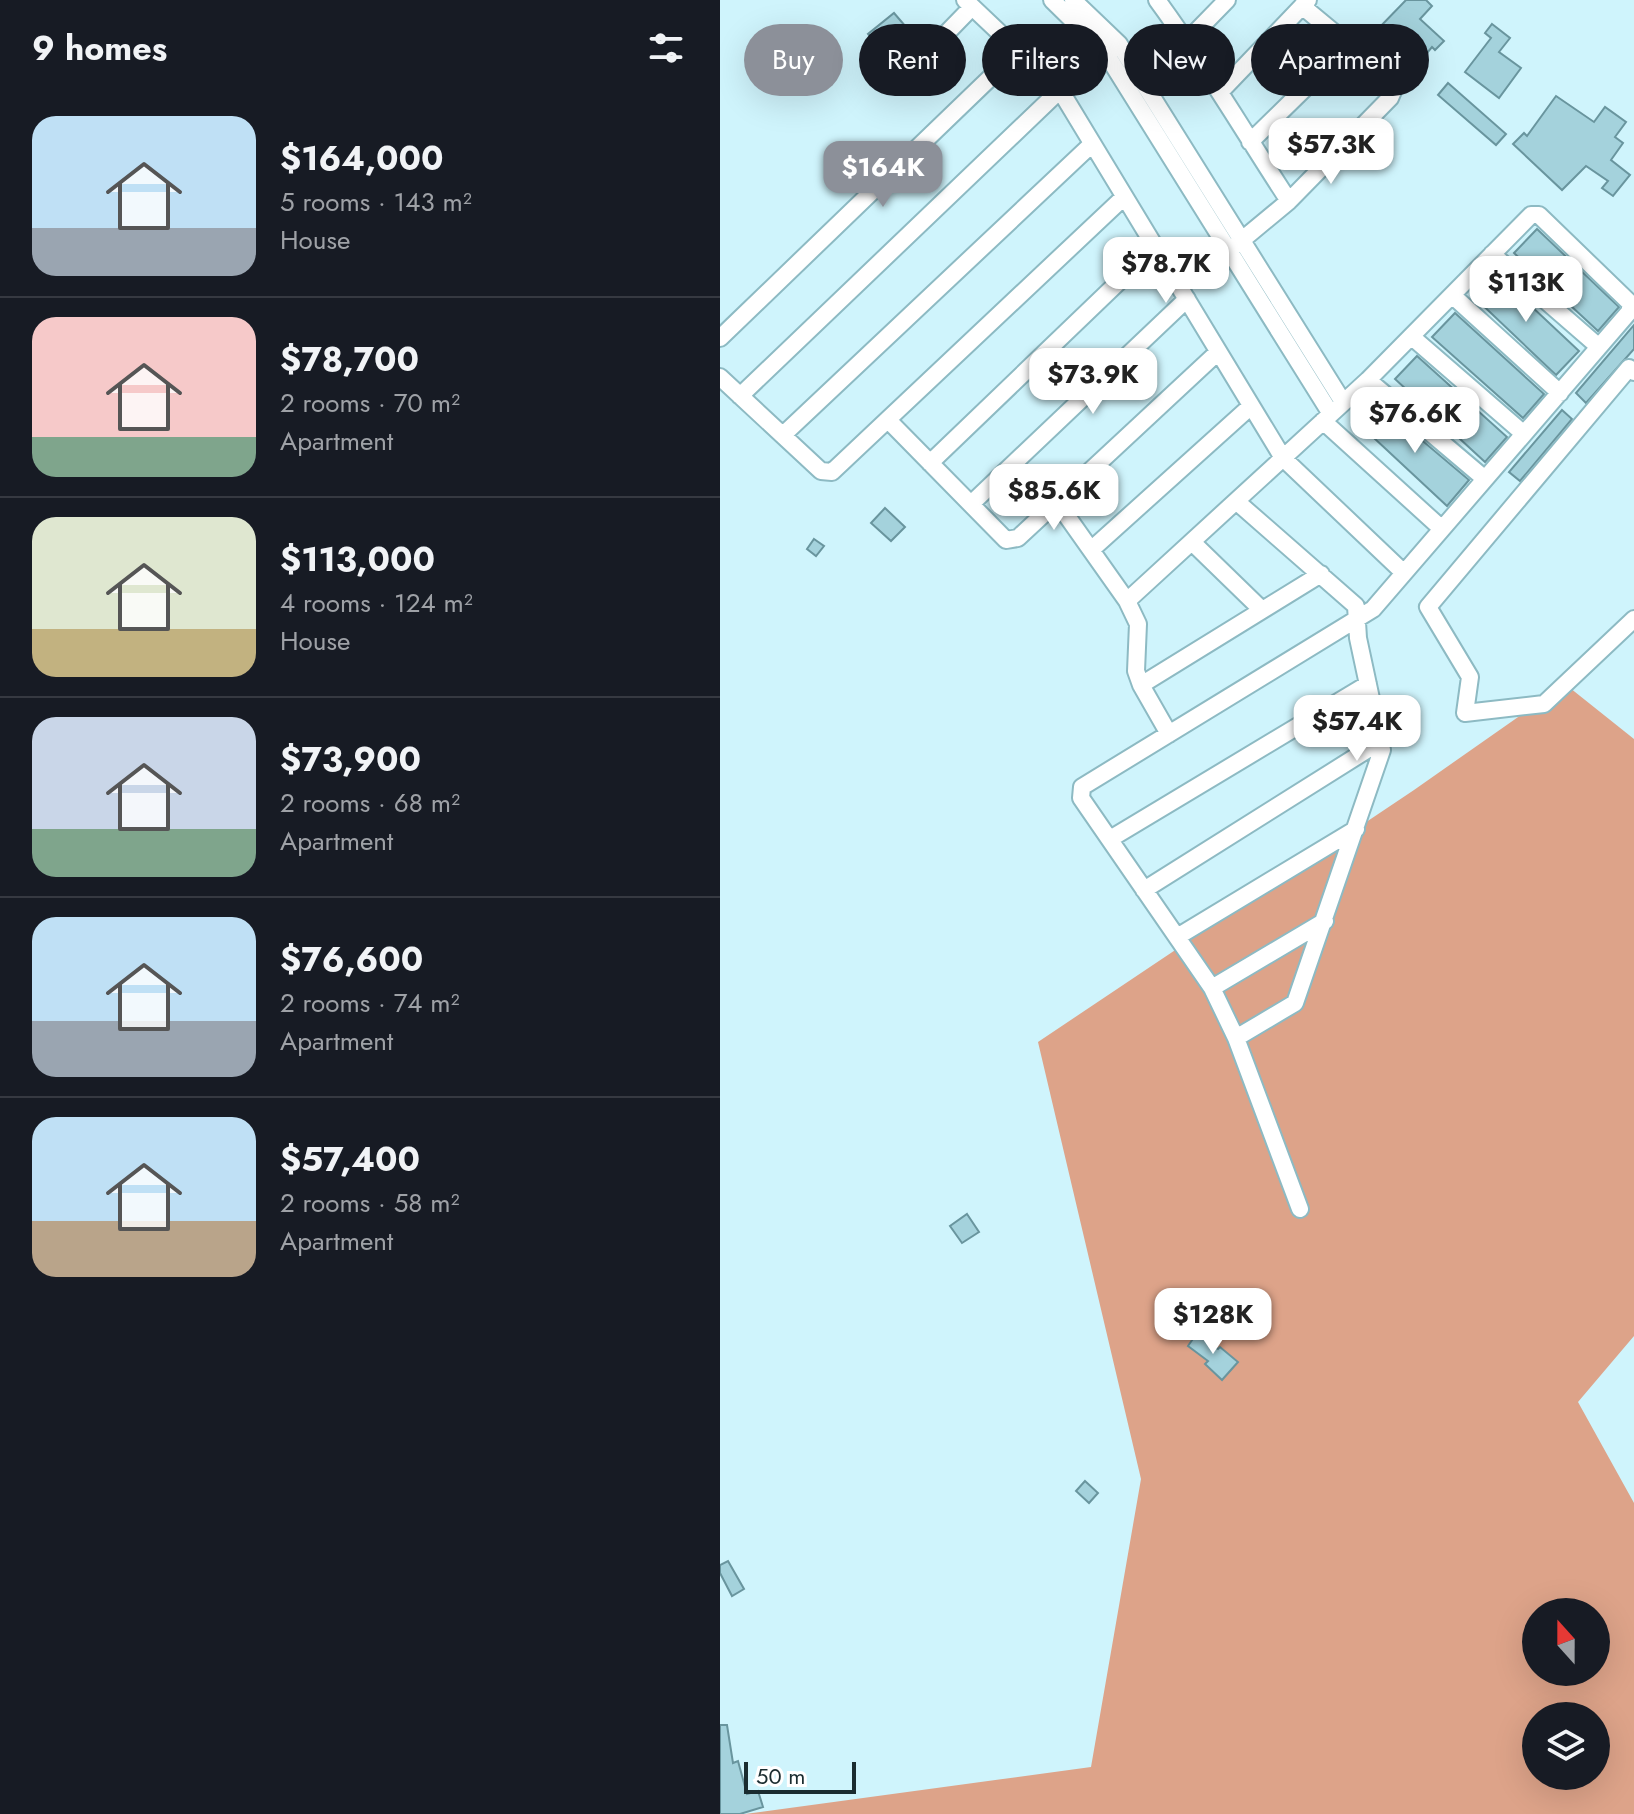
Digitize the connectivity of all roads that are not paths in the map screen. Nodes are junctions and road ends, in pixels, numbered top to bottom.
1 (1052, 0) edge
2 (1073, 0) edge
3 (1157, 0) edge
4 (1227, 0) edge
5 (969, 3) edge
6 (1305, 3) edge
7 (952, 24) edge
8 (990, 24) edge
9 (1175, 24) edge
10 (1204, 24) edge
11 (1327, 24) edge
12 (1112, 48) junction
13 (1108, 51) edge
14 (1235, 76) edge
15 (982, 86) edge
16 (1054, 96) edge
17 (1064, 96) edge
18 (1224, 96) edge
19 (1297, 96) edge
20 (1391, 96) edge
21 (1250, 142) junction
22 (1092, 144) junction
23 (1124, 197) junction
24 (1289, 201) junction
25 (1236, 246) junction
26 (1155, 247) junction
27 (1492, 254) junction
28 (1452, 295) junction
29 (1187, 299) junction
30 (1412, 337) junction
31 (720, 338) edge
32 (1599, 347) junction
33 (1218, 352) junction
34 (1634, 372) edge
35 (720, 377) edge
36 (1368, 380) junction
37 (1560, 393) junction
38 (740, 396) junction
39 (1251, 406) junction
40 (1333, 412) junction
41 (888, 420) junction
42 (1524, 434) junction
43 (783, 435) junction
44 (1283, 458) junction
45 (930, 463) junction
46 (1485, 479) junction
47 (1236, 501) junction
48 (1057, 502) junction
49 (971, 504) junction
50 (1442, 529) junction
51 (1192, 542) junction
52 (1091, 550) junction
53 (1404, 573) junction
54 (1321, 574) junction
55 (1127, 601) junction
56 (1262, 610) junction
57 (1357, 619) junction
58 (1634, 619) edge
59 (1368, 684) junction
60 (1141, 685) junction
61 (1169, 734) junction
62 (1381, 741) junction
63 (1356, 829) junction
64 (1110, 839) junction
65 (1144, 890) junction
66 (1325, 921) junction
67 (1177, 937) junction
68 (1212, 988) junction
69 (1236, 1038) junction
70 (1300, 1209) dead end

1 - 12 street
2 - 12 street
3 - 9 street
4 - 10 street
5 - 7 street
5 - 8 street
6 - 11 street
6 - 14 street
12 - 13 street
12 - 25 street
15 - 31 street
16 - 38 street
17 - 22 street
18 - 21 street
19 - 21 street
20 - 24 street
21 - 24 street
22 - 23 street
22 - 43 street
23 - 26 street
23 - 41 street
24 - 25 street
25 - 40 street
26 - 29 street
26 - 45 street
27 - 28 street
27 - 32 street
27 - 32 street
28 - 30 street
28 - 37 street
29 - 33 street
29 - 49 street
30 - 36 street
30 - 42 street
32 - 37 street
33 - 39 street
33 - 48 street
34 - 58 street
35 - 38 street
36 - 40 street
36 - 46 street
37 - 42 street
38 - 43 street
39 - 44 street
39 - 52 street
40 - 44 street
40 - 50 street
41 - 43 street
41 - 45 street
42 - 46 street
44 - 47 street
44 - 53 street
45 - 49 street
46 - 50 street
47 - 51 street
47 - 54 street
48 - 49 street
48 - 52 street
50 - 53 street
51 - 55 street
51 - 56 street
52 - 55 street
53 - 57 street
54 - 56 street
54 - 57 street
55 - 60 street
56 - 60 street
57 - 59 street
57 - 61 street
59 - 62 street
59 - 64 street
60 - 61 street
61 - 64 street
62 - 63 street
62 - 65 street
63 - 66 street
63 - 67 street
64 - 65 street
65 - 67 street
66 - 68 street
66 - 69 street
67 - 68 street
68 - 69 street
69 - 70 street

